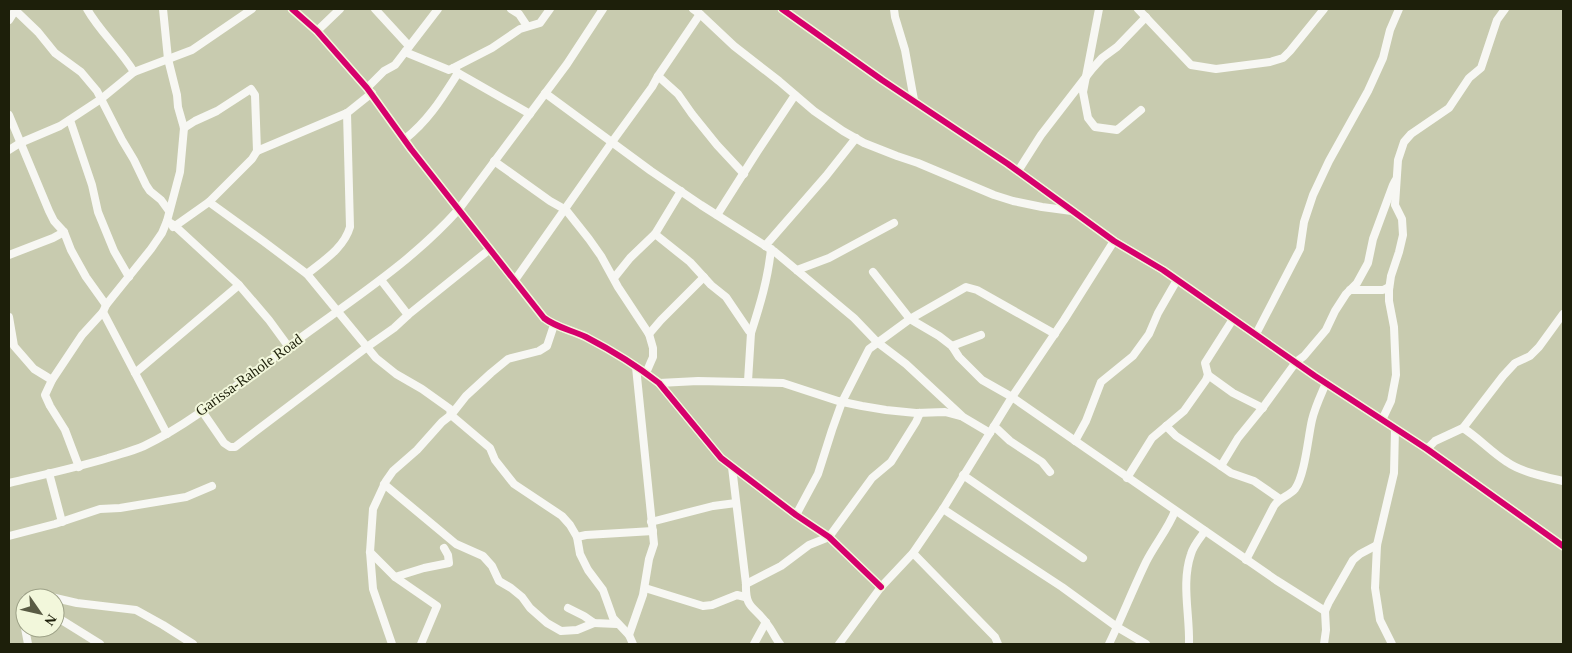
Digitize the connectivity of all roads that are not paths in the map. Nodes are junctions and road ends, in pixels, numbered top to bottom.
1 (15, 9) edge
2 (87, 9) edge
3 (164, 9) edge
4 (252, 9) edge
5 (292, 9) edge
6 (340, 9) edge
7 (375, 9) edge
8 (438, 9) edge
9 (512, 9) edge
10 (550, 9) edge
11 (603, 9) edge
12 (693, 9) edge
13 (782, 9) edge
14 (894, 9) edge
15 (1099, 9) edge
16 (1138, 9) edge
17 (1324, 9) edge
18 (1399, 9) edge
19 (1505, 9) edge
20 (700, 14) junction
21 (1146, 17) junction
22 (9, 20) edge
23 (527, 26) junction
24 (317, 32) junction
25 (407, 49) junction
26 (168, 59) junction
27 (456, 71) junction
28 (134, 72) junction
29 (658, 76) junction
30 (1087, 76) junction
31 (369, 90) junction
32 (545, 93) junction
33 (795, 95) junction
34 (101, 99) junction
35 (914, 100) junction
36 (1142, 110) dead end
37 (347, 113) junction
38 (530, 114) junction
39 (9, 115) edge
40 (70, 120) junction
41 (184, 128) junction
42 (856, 138) junction
43 (405, 139) junction
44 (612, 142) junction
45 (20, 143) junction
46 (9, 150) edge
47 (257, 151) junction
48 (494, 161) junction
49 (1018, 171) junction
50 (744, 174) junction
51 (1397, 180) junction
52 (681, 192) junction
53 (209, 202) junction
54 (459, 209) junction
55 (566, 210) junction
56 (169, 211) junction
57 (1074, 211) junction
58 (718, 216) junction
59 (167, 221) junction
60 (894, 223) dead end
61 (176, 226) junction
62 (64, 232) junction
63 (162, 233) junction
64 (655, 234) junction
65 (1114, 241) junction
66 (768, 248) junction
67 (490, 249) junction
68 (9, 255) edge
69 (797, 270) junction
70 (873, 272) dead end
71 (307, 274) junction
72 (129, 277) junction
73 (704, 277) junction
74 (614, 278) junction
75 (381, 280) junction
76 (515, 280) junction
77 (1177, 280) junction
78 (239, 286) junction
79 (1389, 287) junction
80 (1350, 290) junction
81 (104, 308) junction
82 (338, 311) junction
83 (408, 314) junction
84 (1563, 314) edge
85 (9, 317) edge
86 (910, 319) junction
87 (1233, 319) junction
88 (554, 325) junction
89 (649, 334) junction
90 (751, 334) junction
91 (1055, 334) junction
92 (1256, 334) junction
93 (982, 335) dead end
94 (877, 342) junction
95 (288, 346) junction
96 (952, 346) junction
97 (367, 347) junction
98 (1296, 362) junction
99 (636, 367) junction
100 (136, 373) junction
101 (646, 373) junction
102 (1208, 376) junction
103 (52, 380) junction
104 (748, 381) junction
105 (659, 383) junction
106 (1326, 383) junction
107 (1012, 397) junction
108 (842, 402) junction
109 (1263, 408) junction
110 (202, 411) junction
111 (920, 413) junction
112 (451, 415) junction
113 (963, 417) junction
114 (1382, 420) junction
115 (1166, 426) junction
116 (1463, 428) junction
117 (1395, 429) junction
118 (992, 430) junction
119 (167, 434) junction
120 (1075, 441) junction
121 (1427, 449) junction
122 (79, 466) junction
123 (1221, 466) junction
124 (732, 467) junction
125 (1050, 472) dead end
126 (49, 473) junction
127 (963, 475) junction
128 (1127, 478) junction
129 (1563, 481) edge
130 (9, 483) edge
131 (384, 484) junction
132 (212, 486) dead end
133 (1280, 499) junction
134 (736, 503) junction
135 (943, 509) junction
136 (1175, 511) junction
137 (796, 515) junction
138 (62, 522) junction
139 (651, 522) junction
140 (653, 531) junction
141 (1205, 531) junction
142 (9, 536) edge
143 (577, 537) junction
144 (828, 538) junction
145 (1378, 545) junction
146 (1563, 546) edge
147 (444, 548) dead end
148 (370, 552) junction
149 (913, 553) junction
150 (1083, 558) dead end
151 (1246, 560) junction
152 (395, 577) junction
153 (746, 584) junction
154 (881, 587) junction
155 (644, 588) junction
156 (745, 597) junction
157 (65, 600) edge
158 (568, 608) dead end
159 (1325, 611) junction
160 (65, 622) edge
161 (766, 622) junction
162 (594, 623) junction
163 (617, 624) junction
164 (1117, 628) junction
165 (629, 635) junction
166 (424, 642) edge
167 (100, 644) edge
168 (193, 644) edge
169 (392, 644) edge
170 (633, 644) edge
171 (754, 644) edge
172 (780, 644) edge
173 (839, 644) edge
174 (998, 644) edge
175 (1109, 644) edge
176 (1146, 644) edge
177 (1189, 644) edge
178 (1324, 644) edge
179 (1392, 644) edge

1 - 22 street
1 - 34 street
2 - 28 street
3 - 26 street
4 - 26 street
5 - 24 street
6 - 24 street
7 - 25 street
8 - 25 street
9 - 23 street
10 - 23 street
11 - 32 street, Garissa-Rahole Road
12 - 20 street
13 - 35 street
14 - 35 street
15 - 30 street
16 - 21 street
17 - 21 street
18 - 92 street
19 - 51 street
20 - 29 street
20 - 33 street
21 - 30 street
23 - 27 street
24 - 31 street
25 - 27 street
25 - 31 street
26 - 28 street
26 - 41 street
27 - 38 street
27 - 43 street
28 - 34 street
29 - 44 street
29 - 50 street
30 - 36 street
30 - 49 street
31 - 37 street
31 - 43 street
32 - 38 street, Garissa-Rahole Road
32 - 44 street
33 - 42 street
33 - 50 street
34 - 40 street
34 - 56 street
35 - 49 street
37 - 47 street
37 - 71 street
38 - 48 street, Garissa-Rahole Road
39 - 45 street
40 - 45 street
40 - 72 street
41 - 47 street
41 - 56 street
42 - 57 street
42 - 66 street
43 - 54 street
44 - 52 street
44 - 55 street
45 - 46 street
45 - 62 street
47 - 53 street
48 - 54 street, Garissa-Rahole Road
48 - 55 street
49 - 57 street
50 - 58 street
51 - 79 street
51 - 80 street
52 - 58 street
52 - 64 street
53 - 61 street
53 - 71 street
54 - 67 street
54 - 75 street, Garissa-Rahole Road
55 - 74 street
55 - 76 street
56 - 59 street
57 - 65 street
58 - 66 street
59 - 61 street
59 - 63 street
60 - 69 street
61 - 63 street
61 - 78 street
62 - 68 street
62 - 81 street
63 - 72 street
64 - 73 street
64 - 74 street
65 - 77 street
65 - 91 street
66 - 69 street
66 - 90 street
67 - 76 street
67 - 83 street
69 - 94 street
70 - 86 street
71 - 82 street
72 - 81 street
73 - 89 street
73 - 90 street
74 - 89 street
75 - 82 street, Garissa-Rahole Road
75 - 83 street
76 - 88 street
77 - 87 street
77 - 120 street
78 - 95 street
78 - 100 street
79 - 80 street
79 - 114 street
80 - 98 street
81 - 100 street
81 - 103 street
82 - 95 street, Garissa-Rahole Road
82 - 97 street
83 - 97 street
84 - 116 street
85 - 103 street
86 - 91 street
86 - 94 street
86 - 96 street
87 - 92 street
87 - 102 street
88 - 99 street
88 - 112 street
89 - 101 street
90 - 104 street
91 - 107 street
92 - 98 street
93 - 96 street
94 - 108 street
94 - 113 street
95 - 110 street, Garissa-Rahole Road
96 - 107 street
97 - 110 street
97 - 112 street
98 - 106 street
98 - 109 street
99 - 101 street
99 - 139 street
100 - 119 street
101 - 105 street
102 - 109 street
102 - 115 street
103 - 122 street
104 - 105 street
104 - 108 street
105 - 124 street
106 - 114 street
106 - 133 street
107 - 118 street
107 - 120 street
108 - 111 street
108 - 137 street
109 - 123 street
110 - 119 street, Garissa-Rahole Road
111 - 113 street
111 - 144 street
112 - 131 street
112 - 143 street
113 - 118 street
114 - 117 street
115 - 123 street
115 - 128 street
116 - 121 street
116 - 129 street
117 - 121 street
117 - 145 street
118 - 125 street
118 - 127 street
119 - 122 street, Garissa-Rahole Road
120 - 128 street
121 - 146 street
122 - 126 street, Garissa-Rahole Road
123 - 133 street
124 - 134 street
124 - 137 street
126 - 130 street, Garissa-Rahole Road
126 - 138 street
127 - 135 street
127 - 150 street
128 - 136 street
131 - 148 street
131 - 162 street
132 - 138 street
133 - 151 street
134 - 139 street
134 - 153 street
135 - 149 street
135 - 164 street
136 - 141 street
136 - 164 street
137 - 144 street
138 - 142 street
139 - 140 street
140 - 143 street
140 - 155 street
141 - 151 street
141 - 177 street
143 - 163 street
144 - 153 street
144 - 154 street
145 - 159 street
145 - 179 street
147 - 152 street
148 - 152 street
148 - 169 street
149 - 154 street
149 - 174 street
151 - 159 street
152 - 166 street
153 - 156 street
154 - 173 street
155 - 156 street
155 - 165 street
156 - 161 street
157 - 168 street
158 - 162 street
159 - 178 street
160 - 167 street
161 - 171 street
161 - 172 street
162 - 163 street
163 - 165 street
164 - 175 street
164 - 176 street
165 - 170 street

